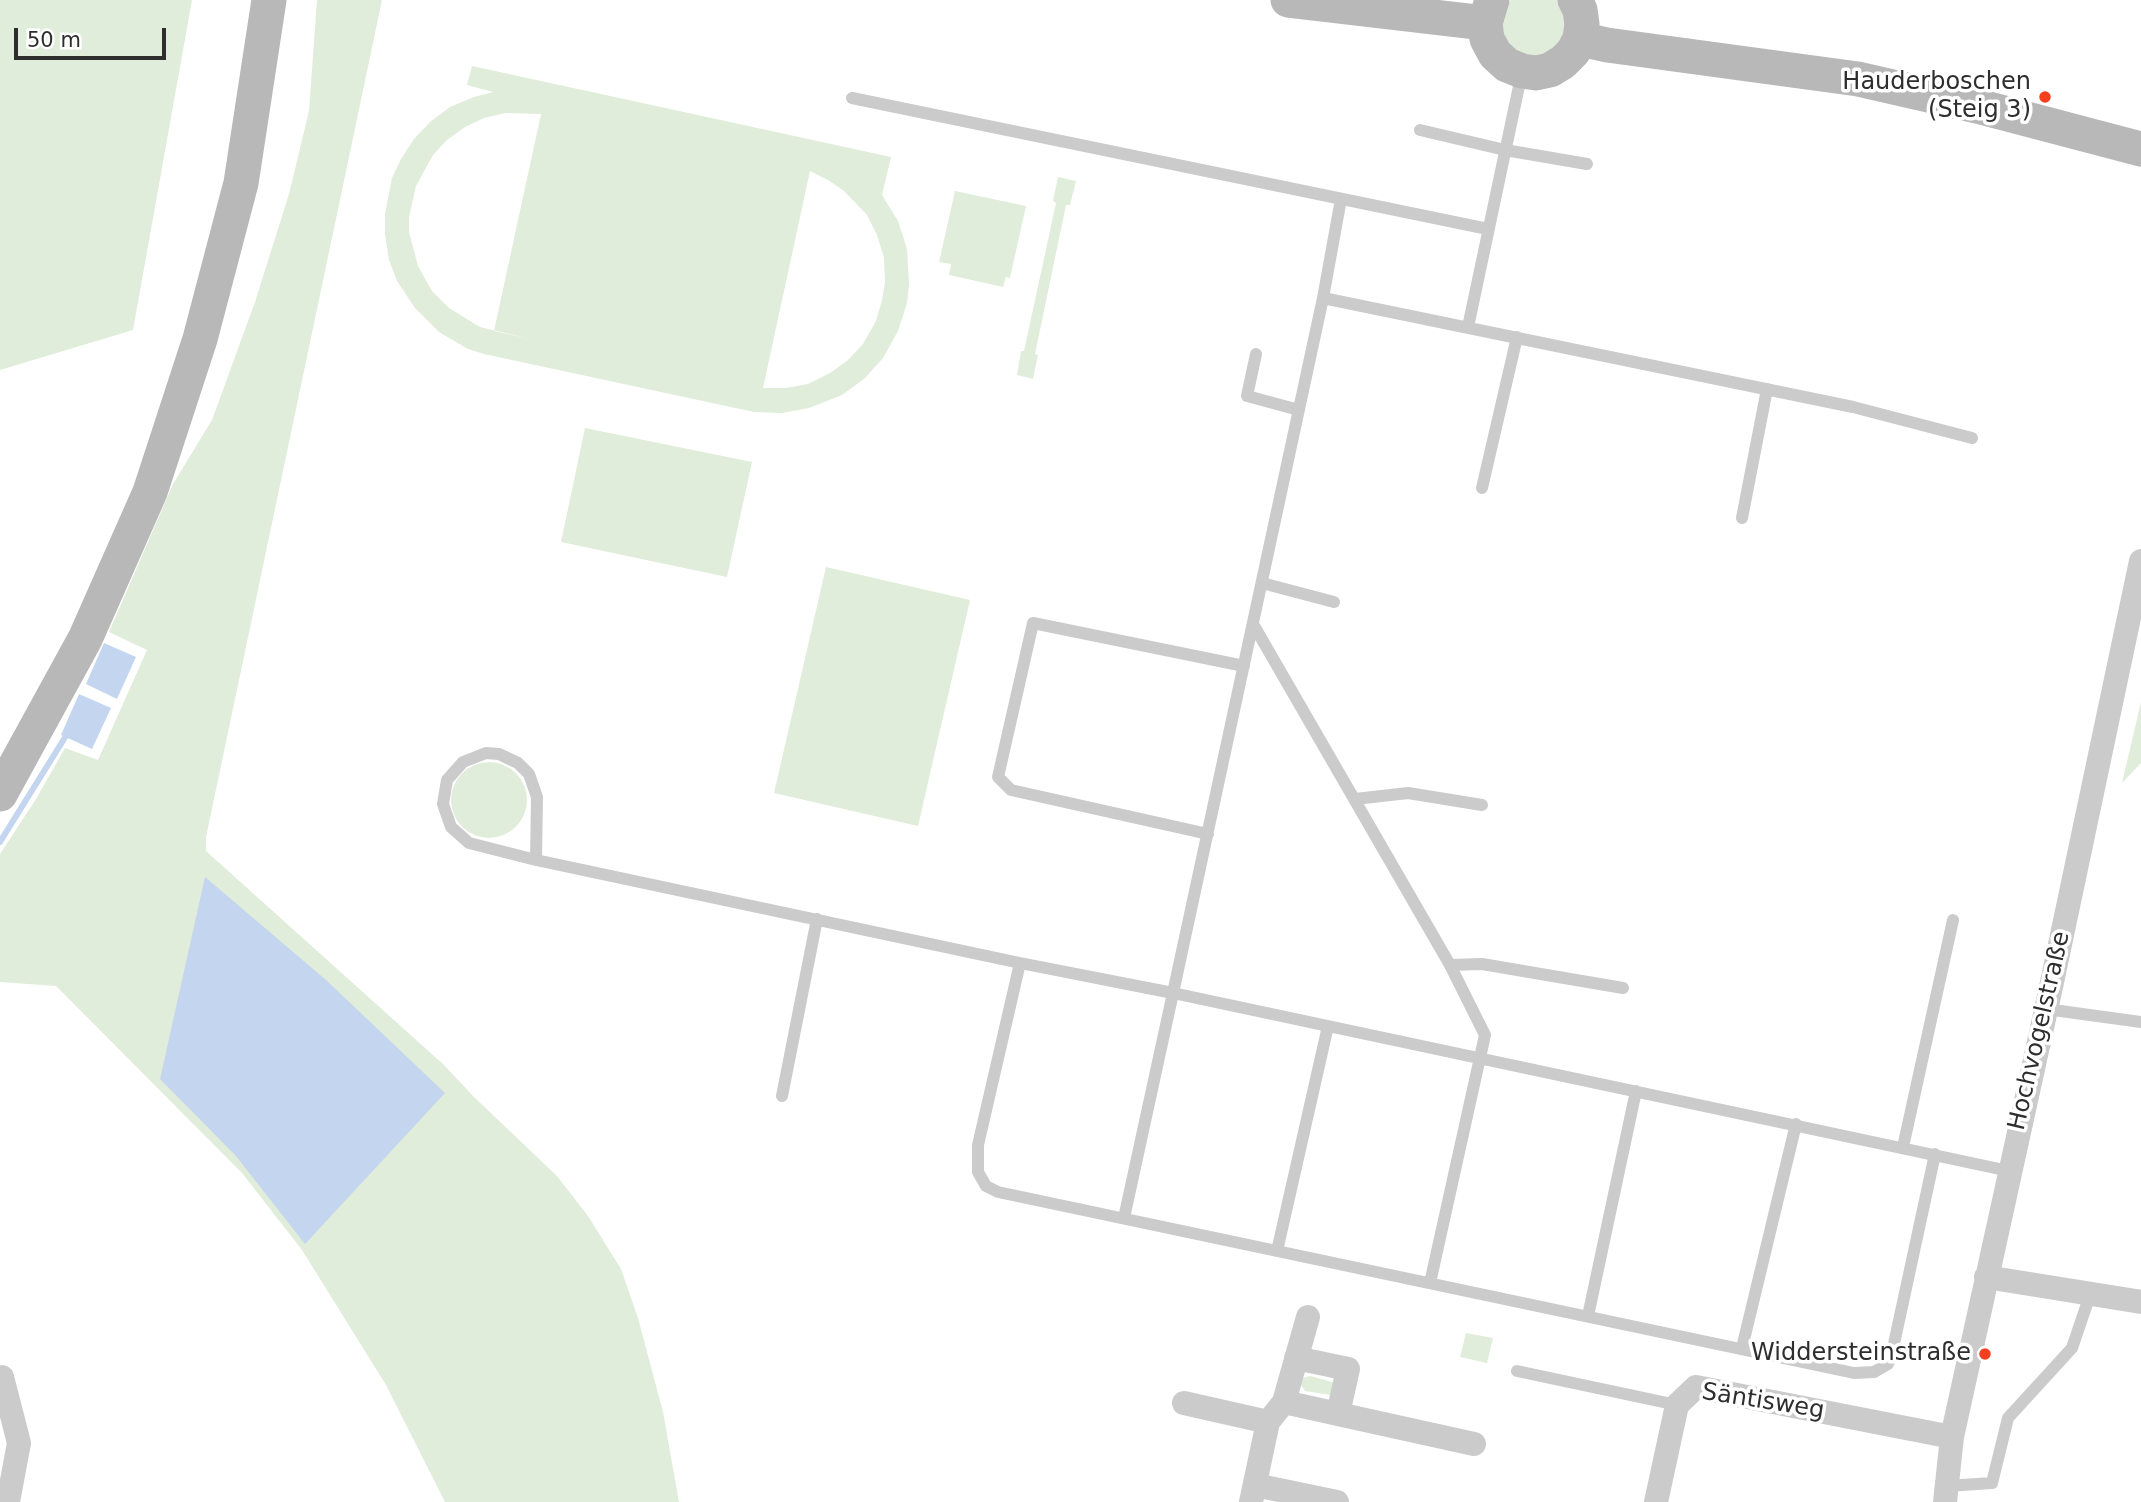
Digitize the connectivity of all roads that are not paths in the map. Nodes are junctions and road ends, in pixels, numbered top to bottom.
1 (268, 0) edge
2 (1288, 0) edge
3 (1575, 0) edge
4 (1489, 12) edge
5 (1580, 38) junction
6 (1522, 71) junction
7 (852, 98) dead end
8 (1420, 130) dead end
9 (2139, 149) edge
10 (1505, 150) junction
11 (1587, 164) dead end
12 (1341, 200) junction
13 (1488, 229) junction
14 (1323, 298) junction
15 (1468, 327) junction
16 (1517, 337) junction
17 (1255, 354) dead end
18 (1767, 389) junction
19 (1298, 410) junction
20 (1972, 438) dead end
21 (1482, 488) dead end
22 (1742, 518) dead end
23 (2141, 561) edge
24 (1262, 583) junction
25 (1334, 602) dead end
26 (2135, 616) edge
27 (1253, 624) junction
28 (1244, 666) junction
29 (0, 794) edge
30 (1355, 799) junction
31 (1482, 805) dead end
32 (1208, 834) junction
33 (536, 860) junction
34 (817, 919) junction
35 (1953, 920) dead end
36 (1020, 963) junction
37 (1450, 965) junction
38 (1623, 988) dead end
39 (1173, 993) junction
40 (2046, 1009) junction
41 (2141, 1023) edge
42 (1328, 1026) junction
43 (1481, 1059) junction
44 (1636, 1091) junction
45 (782, 1096) dead end
46 (1796, 1125) junction
47 (1903, 1147) junction
48 (1936, 1154) junction
49 (2009, 1171) junction
50 (1124, 1218) junction
51 (1277, 1251) junction
52 (1986, 1277) junction
53 (1430, 1283) junction
54 (2091, 1292) junction
55 (2141, 1302) edge
56 (1588, 1316) junction
57 (1308, 1317) dead end
58 (1742, 1348) junction
59 (1296, 1358) junction
60 (1517, 1371) dead end
61 (2, 1377) dead end
62 (1284, 1402) junction
63 (1184, 1403) dead end
64 (1677, 1405) junction
65 (1338, 1414) junction
66 (1268, 1422) junction
67 (1952, 1437) junction
68 (1474, 1444) dead end
69 (1253, 1493) edge
70 (1946, 1494) edge
71 (8, 1502) edge
72 (1337, 1502) edge
73 (1656, 1502) edge

1 - 29 main road
2 - 4 main road
3 - 5 main road
4 - 6 main road
5 - 6 main road
5 - 9 main road
6 - 10 lane
7 - 12 lane
8 - 10 lane
10 - 11 lane
10 - 13 lane
12 - 13 lane
12 - 14 lane
13 - 15 lane
14 - 15 lane
14 - 19 lane
15 - 16 lane
16 - 18 lane
16 - 21 lane
17 - 19 lane
18 - 20 lane
18 - 22 lane
19 - 24 lane
23 - 26 street, Hochvogelstraße
24 - 25 lane
24 - 27 lane
26 - 40 street, Hochvogelstraße
27 - 28 lane
27 - 30 lane
28 - 32 lane
28 - 32 lane
30 - 31 lane
30 - 37 lane
32 - 39 lane
33 - 33 lane
33 - 34 lane
34 - 36 lane
34 - 45 lane
35 - 47 lane
36 - 39 lane
36 - 50 lane
37 - 38 lane
37 - 43 lane
39 - 42 lane
39 - 50 lane
40 - 41 lane
40 - 49 street, Hochvogelstraße
42 - 43 lane
42 - 51 lane
43 - 44 lane
43 - 53 lane
44 - 46 lane
44 - 56 lane
46 - 47 lane
46 - 58 lane
47 - 48 lane
48 - 49 lane
48 - 58 lane
49 - 52 street, Hochvogelstraße
50 - 51 lane
51 - 53 lane
52 - 54 street
52 - 67 street, Hochvogelstraße
53 - 56 lane
54 - 55 street
54 - 70 lane
56 - 58 lane
57 - 59 street
59 - 62 street
59 - 65 street
60 - 64 lane
61 - 71 street
62 - 65 street
62 - 66 street
63 - 66 street
64 - 67 street, Säntisweg
64 - 73 street, Säntisweg
65 - 68 street
66 - 69 street
67 - 70 street, Hochvogelstraße
69 - 72 street

